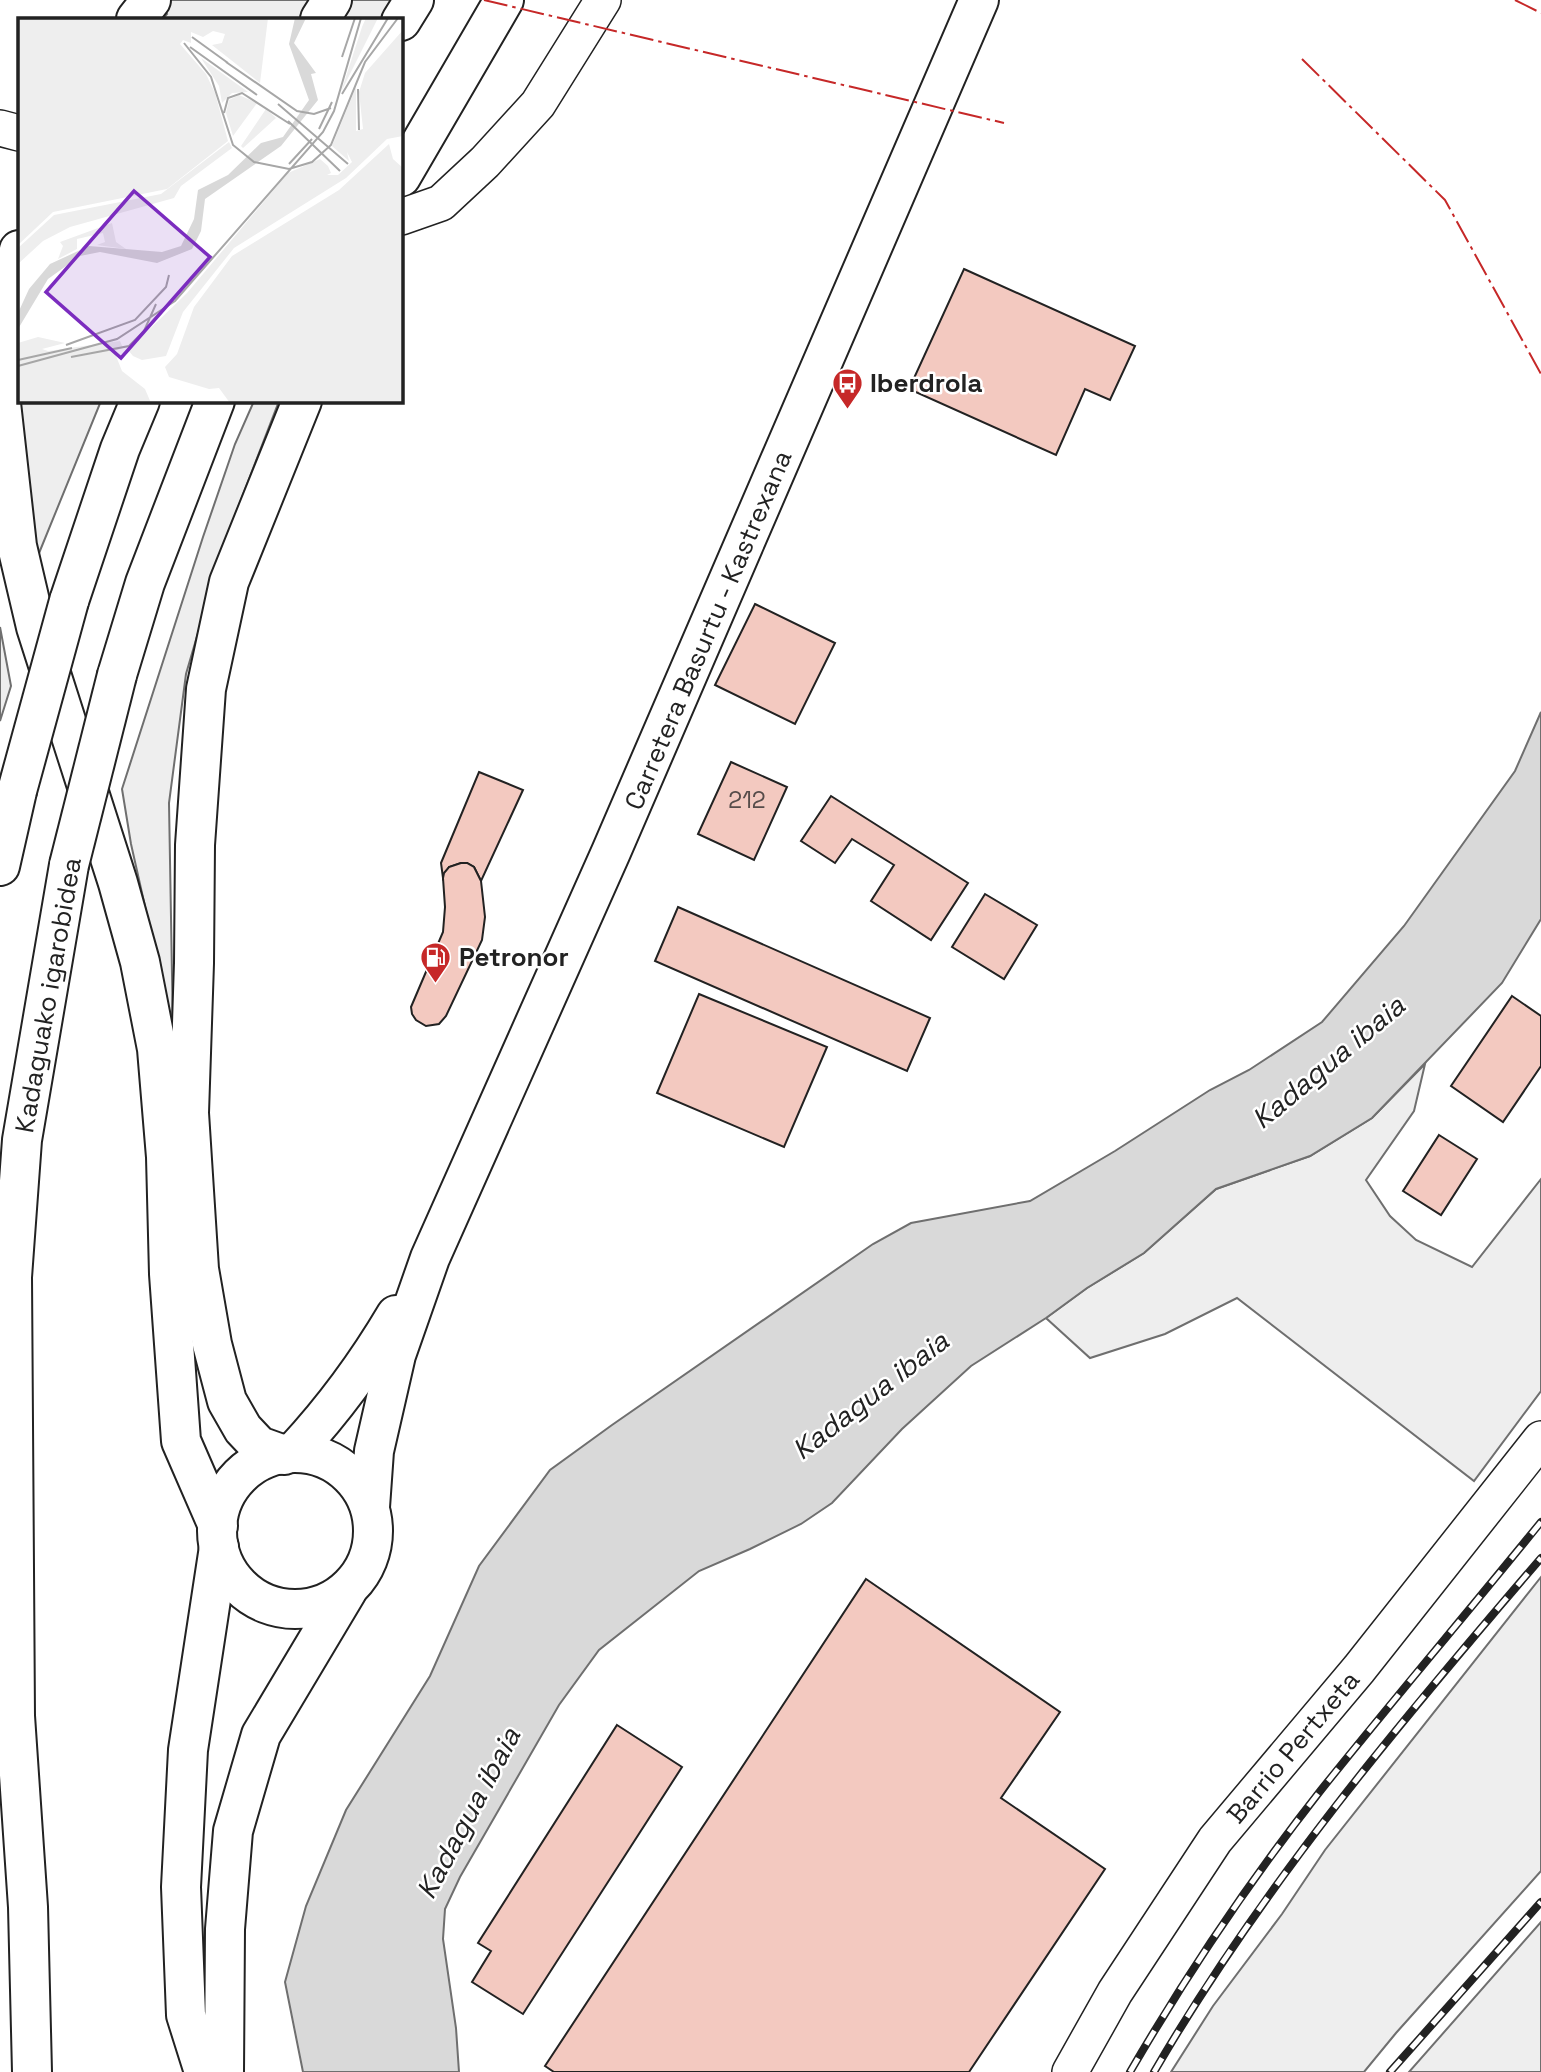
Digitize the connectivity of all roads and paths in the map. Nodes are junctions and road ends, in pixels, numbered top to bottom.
1 (150, 0) edge
2 (332, 0) edge
3 (414, 0) edge
4 (504, 0) edge
5 (603, 0) edge
6 (979, 0) edge
7 (137, 18) edge
8 (321, 18) edge
9 (402, 19) edge
10 (0, 128) edge
11 (18, 133) edge
12 (402, 175) edge
13 (402, 218) edge
14 (18, 254) edge
15 (140, 402) edge
16 (215, 402) edge
17 (302, 402) edge
18 (0, 866) edge
19 (430, 1258) junction
20 (1541, 1439) edge
21 (290, 1453) junction
22 (370, 1507) junction
23 (218, 1536) junction
24 (346, 1591) junction
25 (32, 2072) edge
26 (204, 2072) edge
27 (225, 2072) edge
28 (1070, 2072) edge

1 - 7 main road
2 - 8 main road
3 - 9 main road
4 - 12 main road
5 - 13 street
6 - 19 main road, Carretera Basurtu - Kastrexana
10 - 11 street
14 - 23 main road
15 - 18 main road, bridge
16 - 25 main road, Kadaguako igarobidea, bridge
17 - 21 main road
19 - 21 main road
19 - 22 main road
20 - 28 street, Barrio Pertxeta
21 - 22 main road
21 - 23 main road
22 - 24 main road
23 - 24 main road
23 - 26 main road
24 - 27 main road

